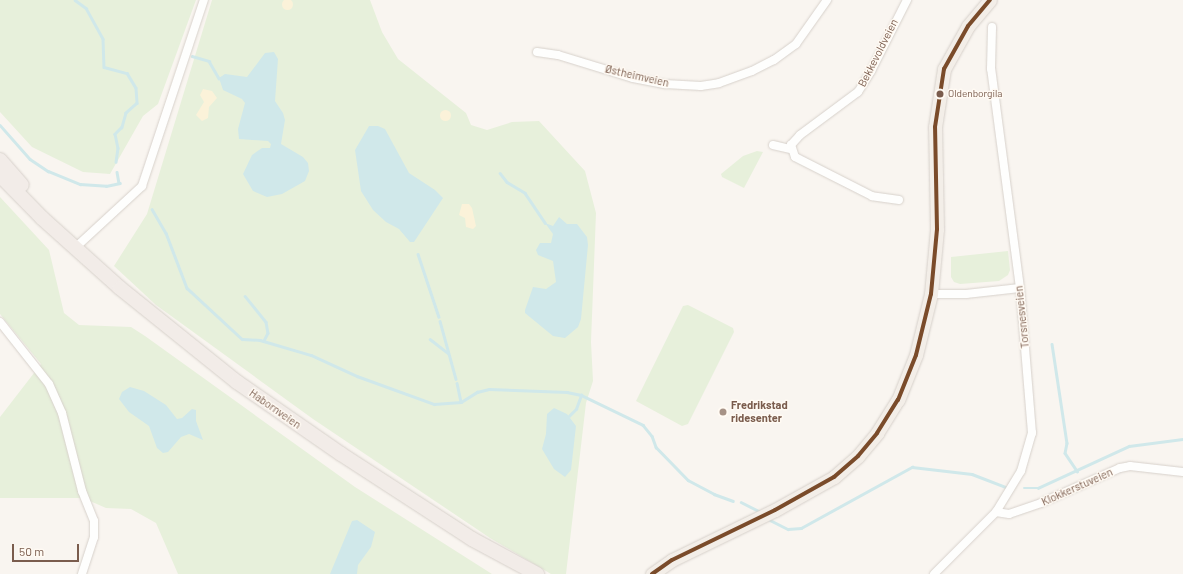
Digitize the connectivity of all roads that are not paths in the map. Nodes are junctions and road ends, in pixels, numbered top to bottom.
1 (204, 0) edge
2 (827, 0) edge
3 (907, 0) edge
4 (990, 0) edge
5 (996, 0) edge
6 (992, 27) dead end
7 (537, 52) dead end
8 (944, 82) junction
9 (773, 145) dead end
10 (791, 148) junction
11 (0, 160) edge
12 (0, 175) edge
13 (899, 200) dead end
14 (76, 247) junction
15 (1020, 288) junction
16 (932, 294) junction
17 (0, 322) edge
18 (1183, 472) edge
19 (996, 512) junction
20 (490, 549) junction
21 (82, 574) edge
22 (521, 574) edge
23 (537, 574) edge
24 (652, 574) edge
25 (934, 574) edge

1 - 14 street
2 - 7 street, Østheimveien
3 - 10 street, Bekkevoldveien
4 - 8 main road
5 - 8 main road
6 - 15 street, Torsnesveien
8 - 16 main road
9 - 10 street
10 - 13 street
11 - 14 highway, Habornveien
12 - 14 highway, Habornveien
14 - 20 highway, Habornveien
15 - 16 street
15 - 19 street, Torsnesveien
16 - 24 main road
17 - 21 street
18 - 19 street, Klokkerstuveien
19 - 25 street, Torsnesveien
20 - 22 highway, Habornveien
20 - 23 highway, Habornveien

